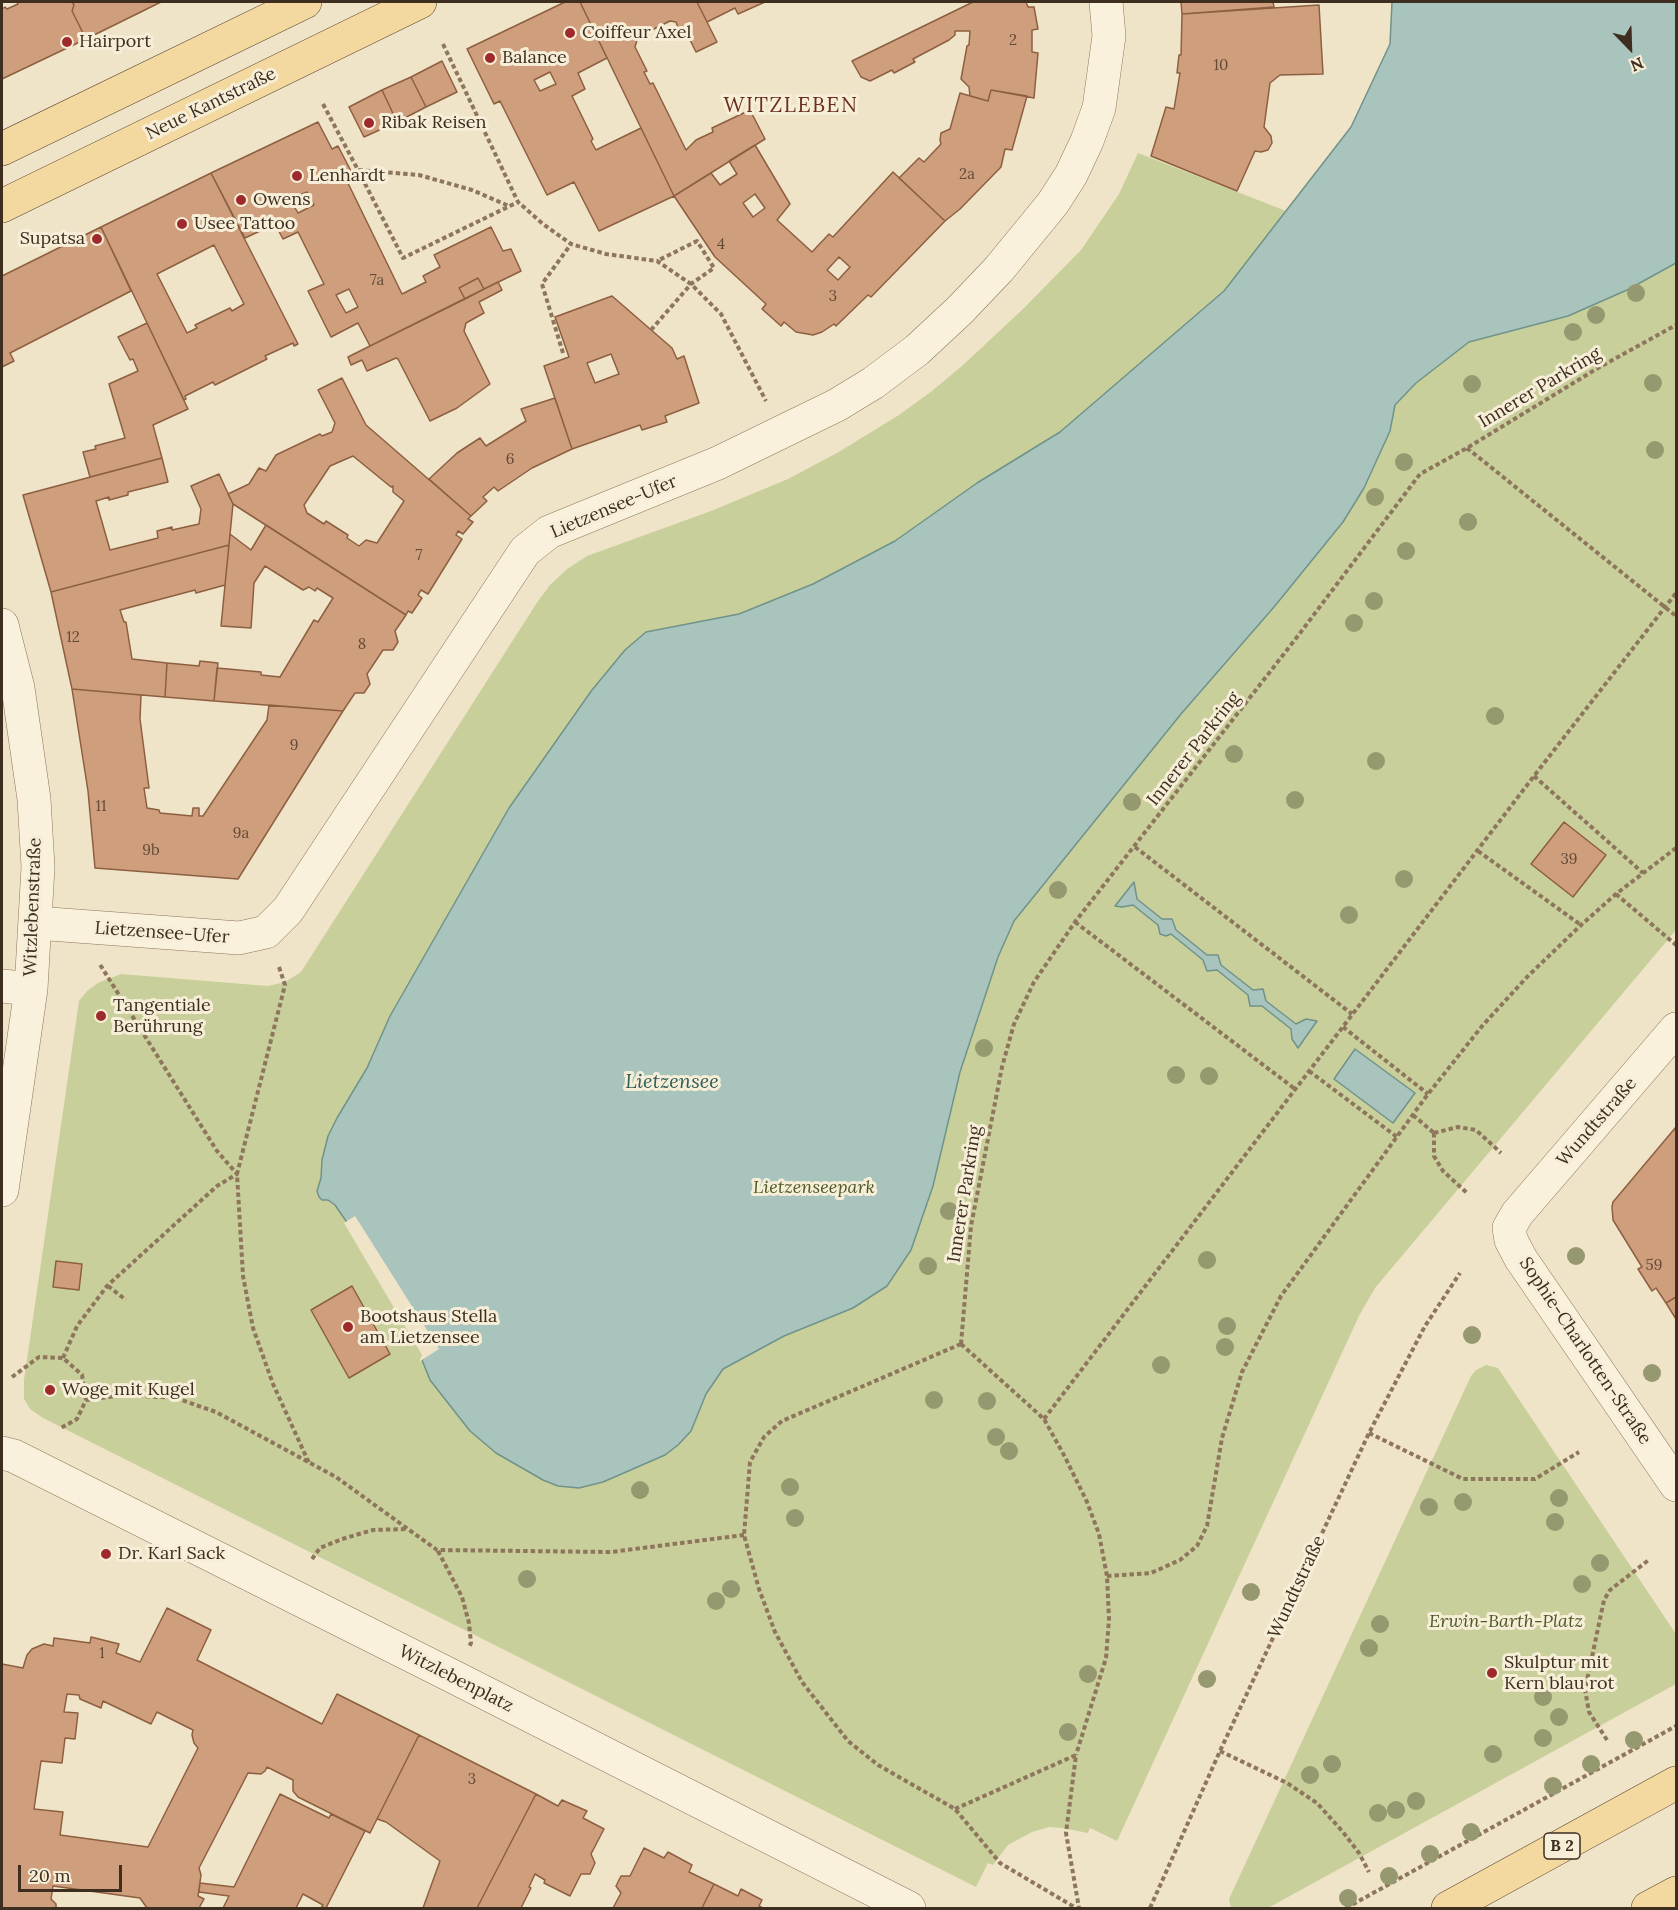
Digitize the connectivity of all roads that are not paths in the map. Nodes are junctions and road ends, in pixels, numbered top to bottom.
1 (305, 2) edge
2 (420, 2) edge
3 (1107, 3) edge
4 (381, 10) edge
5 (2, 149) edge
6 (2, 206) edge
7 (2, 625) edge
8 (36, 923) junction
9 (16, 988) edge
10 (1677, 1029) edge
11 (2, 1190) edge
12 (1517, 1214) joint
13 (2, 1454) edge
14 (1677, 1485) edge
15 (1677, 1784) edge
16 (1677, 1893) edge
17 (909, 1908) edge
18 (1448, 1908) edge
19 (1648, 1908) edge

1 - 5 main road
2 - 4 main road, Neue Kantstraße
3 - 8 street, Lietzensee-Ufer
4 - 6 main road, Neue Kantstraße
7 - 8 street, Witzlebenstraße
8 - 9 street, Witzlebenstraße
9 - 11 street, Witzlebenstraße
10 - 12 street, Wundtstraße
12 - 14 street, Sophie-Charlotten-Straße
13 - 17 street, Witzlebenplatz
15 - 18 main road, B 2
16 - 19 main road

